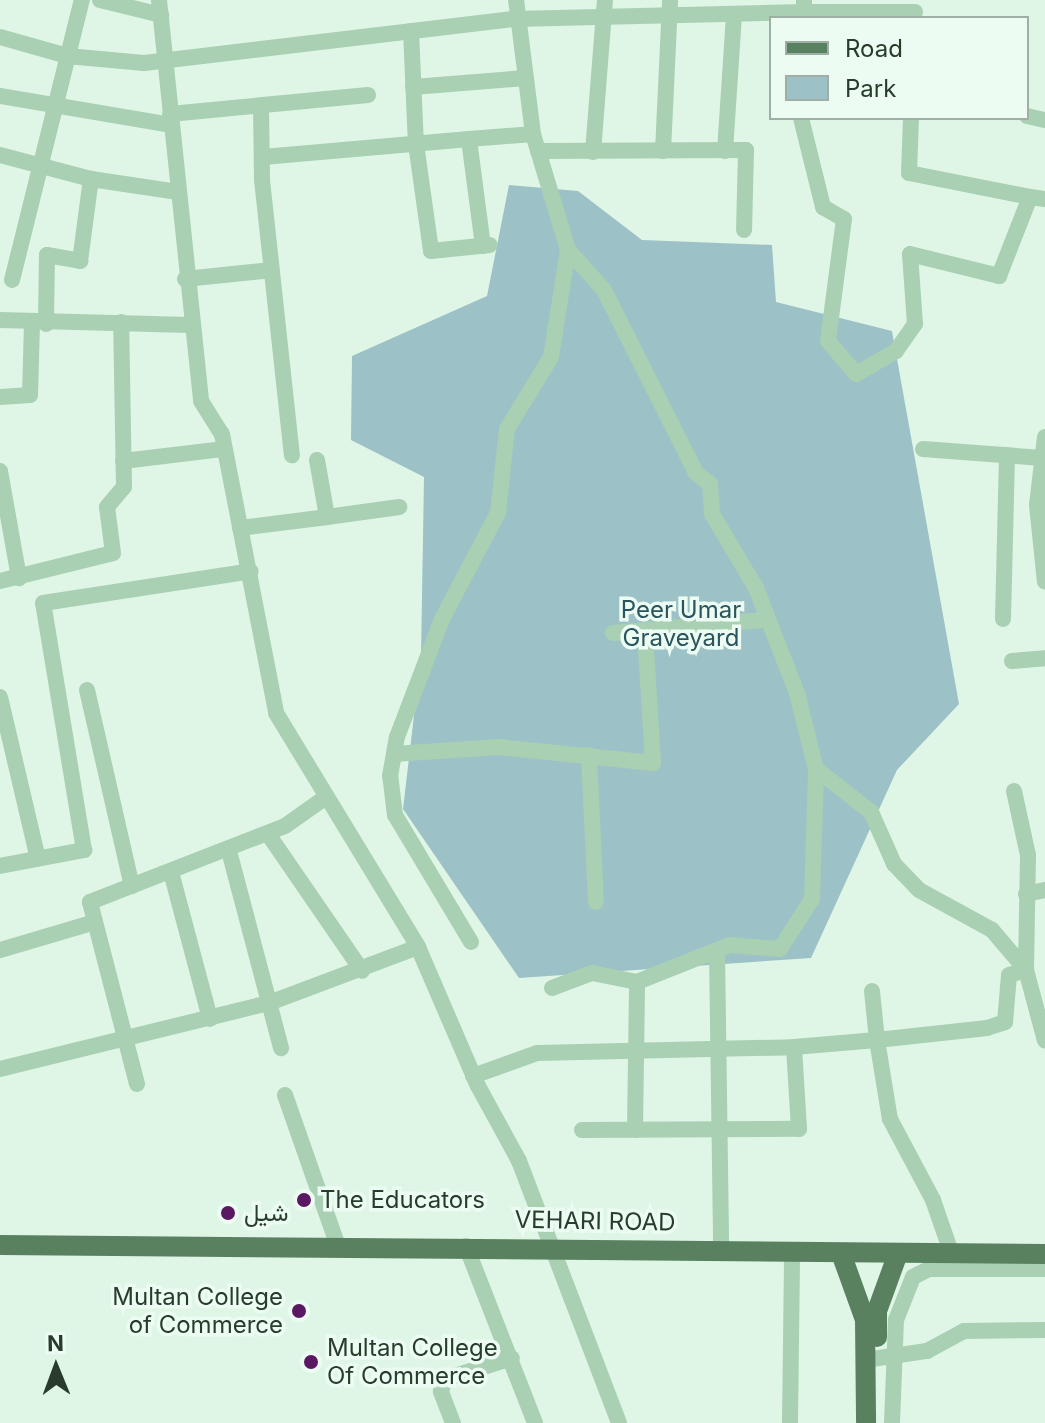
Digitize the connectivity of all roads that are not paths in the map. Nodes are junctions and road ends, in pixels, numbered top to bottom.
1 (82, 0) edge
2 (100, 0) edge
3 (516, 0) edge
4 (804, 6) edge
5 (160, 8) edge
6 (670, 8) edge
7 (605, 9) edge
8 (769, 10) edge
9 (861, 10) edge
10 (915, 10) edge
11 (734, 14) junction
12 (515, 19) junction
13 (411, 31) junction
14 (0, 37) edge
15 (67, 56) junction
16 (162, 59) junction
17 (526, 78) junction
18 (413, 87) junction
19 (368, 95) dead end
20 (0, 96) edge
21 (261, 107) junction
22 (55, 110) junction
23 (171, 120) junction
24 (801, 120) edge
25 (911, 120) edge
26 (533, 134) junction
27 (469, 139) junction
28 (416, 144) junction
29 (538, 151) junction
30 (663, 151) junction
31 (725, 151) junction
32 (593, 152) junction
33 (0, 155) edge
34 (263, 157) junction
35 (40, 167) junction
36 (91, 179) junction
37 (178, 192) junction
38 (1038, 198) edge
39 (744, 230) dead end
40 (568, 250) junction
41 (272, 270) junction
42 (185, 279) junction
43 (12, 280) dead end
44 (0, 320) edge
45 (121, 322) junction
46 (39, 324) junction
47 (190, 325) junction
48 (0, 397) edge
49 (1044, 448) edge
50 (224, 449) junction
51 (923, 449) dead end
52 (292, 455) dead end
53 (1007, 455) junction
54 (317, 460) dead end
55 (123, 461) junction
56 (0, 471) edge
57 (399, 507) dead end
58 (1041, 516) edge
59 (327, 517) junction
60 (240, 528) junction
61 (251, 571) junction
62 (39, 574) junction
63 (19, 578) junction
64 (0, 581) edge
65 (1045, 582) edge
66 (43, 603) junction
67 (1003, 619) dead end
68 (766, 620) junction
69 (613, 633) dead end
70 (645, 633) junction
71 (1045, 658) edge
72 (1012, 661) dead end
73 (87, 690) dead end
74 (0, 697) edge
75 (394, 754) junction
76 (589, 755) junction
77 (816, 769) junction
78 (1014, 791) dead end
79 (326, 797) junction
80 (268, 834) junction
81 (229, 851) junction
82 (38, 859) junction
83 (0, 866) edge
84 (171, 872) junction
85 (132, 886) junction
86 (1045, 890) edge
87 (1026, 894) junction
88 (596, 902) dead end
89 (95, 922) junction
90 (471, 942) dead end
91 (418, 947) junction
92 (0, 950) edge
93 (717, 951) junction
94 (1026, 970) junction
95 (362, 971) junction
96 (637, 982) junction
97 (552, 988) dead end
98 (872, 991) dead end
99 (269, 1003) junction
100 (210, 1019) junction
101 (128, 1040) junction
102 (877, 1040) junction
103 (1045, 1041) edge
104 (794, 1047) junction
105 (281, 1048) dead end
106 (720, 1053) junction
107 (633, 1054) junction
108 (0, 1069) edge
109 (473, 1076) junction
110 (137, 1084) dead end
111 (285, 1095) dead end
112 (721, 1129) junction
113 (582, 1130) dead end
114 (635, 1130) junction
115 (0, 1245) edge
116 (338, 1246) junction
117 (466, 1246) junction
118 (554, 1246) junction
119 (721, 1249) junction
120 (792, 1253) junction
121 (1045, 1254) edge
122 (952, 1255) junction
123 (842, 1256) junction
124 (897, 1256) junction
125 (1045, 1269) edge
126 (1045, 1330) edge
127 (512, 1358) junction
128 (879, 1358) junction
129 (453, 1423) edge
130 (535, 1423) edge
131 (619, 1423) edge
132 (790, 1423) edge
133 (866, 1423) edge
134 (877, 1423) edge
135 (892, 1423) edge

1 - 15 street
2 - 5 street
3 - 12 street
4 - 8 street
4 - 9 street
5 - 16 street
6 - 7 street
6 - 11 street
6 - 30 street
7 - 12 street
7 - 32 street
8 - 11 street
9 - 10 street
11 - 31 street
12 - 13 street
12 - 17 street
13 - 16 street
13 - 18 street
14 - 15 street
15 - 16 street
15 - 22 street
16 - 23 street
17 - 18 street
17 - 26 street
18 - 28 street
19 - 21 street
20 - 22 street
21 - 23 street
21 - 34 street
22 - 23 street
22 - 35 street
23 - 37 street
24 - 38 street
25 - 38 street
26 - 27 street
26 - 29 street
27 - 28 street
27 - 28 street
28 - 34 street
29 - 32 street
29 - 40 street
30 - 31 street
30 - 32 street
31 - 39 street
33 - 35 street
34 - 41 street
35 - 36 street
35 - 43 street
36 - 37 street
36 - 46 street
37 - 42 street
40 - 68 street
40 - 75 street
41 - 42 street
41 - 52 street
42 - 47 street
44 - 46 street
45 - 46 street
45 - 47 street
45 - 55 street
46 - 48 street
47 - 50 street
49 - 53 street
49 - 58 street
50 - 55 street
50 - 60 street
51 - 53 street
53 - 67 street
54 - 59 street
55 - 62 street
56 - 63 street
57 - 59 street
58 - 65 street
59 - 60 street
60 - 61 street
61 - 66 street
61 - 79 street
62 - 63 street
62 - 66 street
63 - 64 street
66 - 82 street
68 - 70 street
68 - 77 street
69 - 70 street
70 - 76 street
71 - 72 street
73 - 85 street
74 - 82 street
75 - 76 street
75 - 90 street
76 - 88 street
77 - 93 street
77 - 94 street
78 - 87 street
79 - 80 street
79 - 91 street
80 - 81 street
80 - 95 street
81 - 84 street
81 - 99 street
82 - 83 street
84 - 85 street
84 - 100 street
85 - 89 street
86 - 87 street
87 - 94 street
89 - 92 street
89 - 101 street
91 - 95 street
91 - 109 street
93 - 96 street
93 - 106 street
94 - 102 street
94 - 103 street
95 - 99 street
96 - 97 street
96 - 107 street
98 - 102 street
99 - 100 street
99 - 105 street
100 - 101 street
101 - 108 street
101 - 110 street
102 - 104 street
102 - 122 street
104 - 106 street
104 - 112 street
106 - 107 street
106 - 112 street
107 - 109 street
107 - 114 street
109 - 118 street
111 - 116 street
112 - 114 street
112 - 119 street
113 - 114 street
115 - 116 main road, VEHARI ROAD
116 - 117 main road, VEHARI ROAD
117 - 118 main road, VEHARI ROAD
117 - 127 street
118 - 119 main road, VEHARI ROAD
118 - 131 street
119 - 120 main road, VEHARI ROAD
120 - 123 main road, VEHARI ROAD
120 - 132 street
121 - 122 main road, VEHARI ROAD
122 - 124 main road, VEHARI ROAD
123 - 124 main road, VEHARI ROAD
123 - 128 main road
124 - 128 main road
125 - 128 street
126 - 128 street
127 - 129 street
127 - 130 street
128 - 133 main road
128 - 134 main road
128 - 135 street

